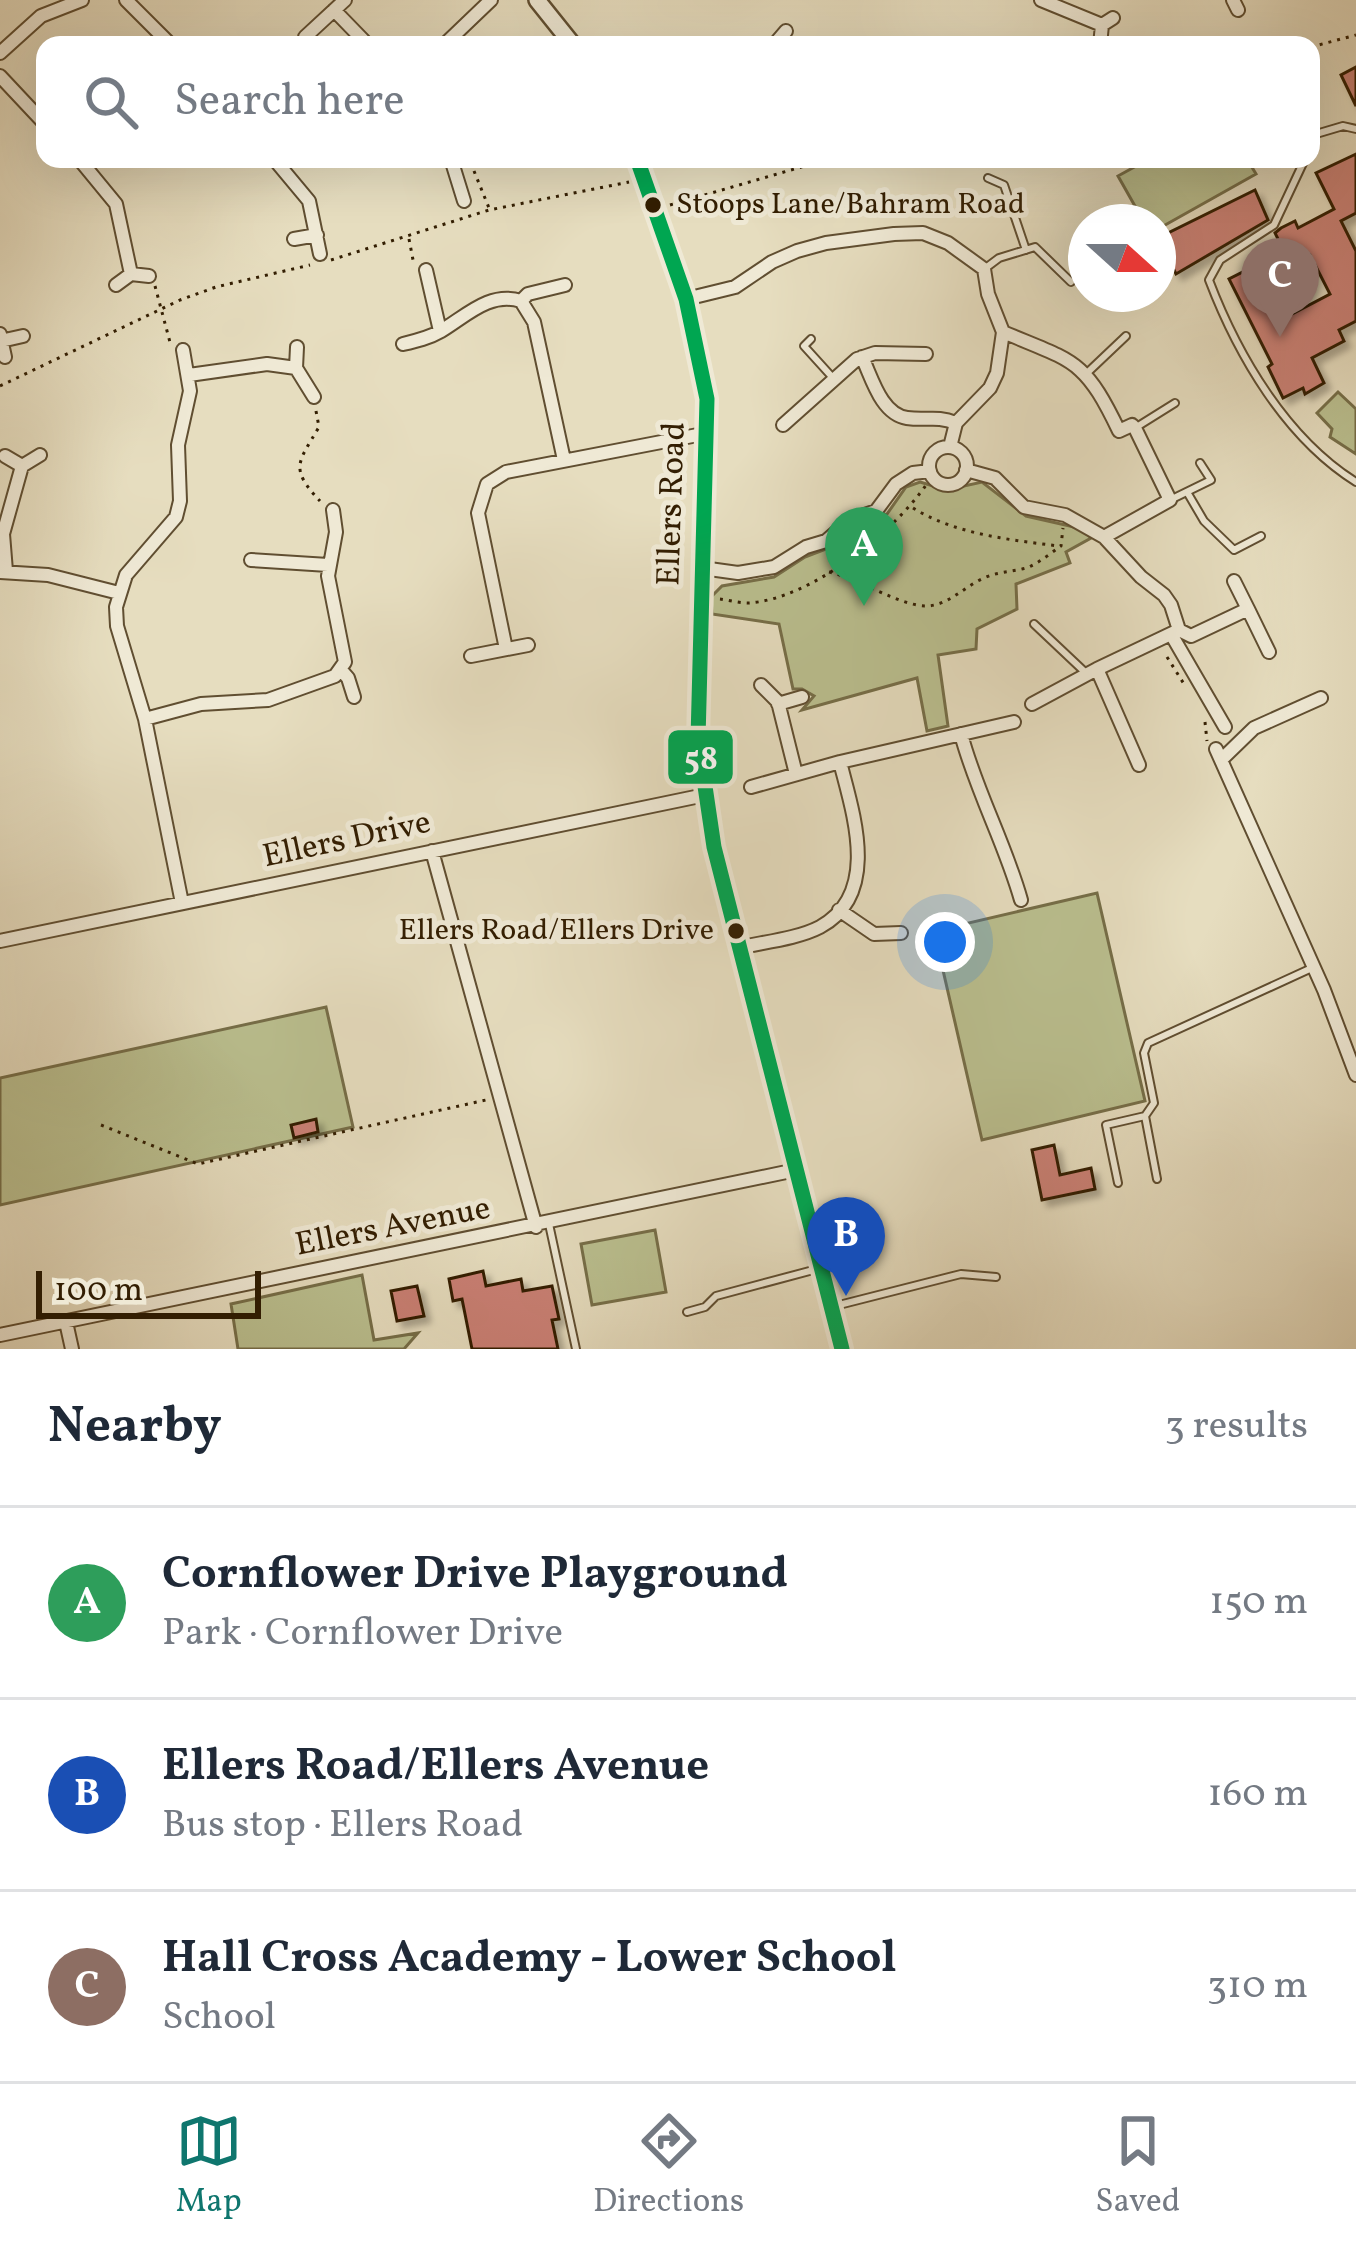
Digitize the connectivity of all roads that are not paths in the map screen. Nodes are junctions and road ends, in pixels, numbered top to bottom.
1 (82, 0) edge
2 (126, 0) edge
3 (491, 0) edge
4 (537, 0) edge
5 (1041, 0) edge
6 (340, 5) edge
7 (786, 32) dead end
8 (162, 36) edge
9 (307, 36) edge
10 (362, 36) edge
11 (453, 36) edge
12 (566, 36) edge
13 (782, 36) edge
14 (1103, 36) edge
15 (0, 53) edge
16 (0, 76) edge
17 (36, 114) edge
18 (1356, 129) edge
19 (1320, 133) edge
20 (86, 168) edge
21 (282, 168) edge
22 (454, 168) edge
23 (641, 168) edge
24 (1301, 168) edge
25 (474, 171) road end
26 (456, 176) junction
27 (988, 178) dead end
28 (464, 201) dead end
29 (316, 235) junction
30 (294, 239) dead end
31 (1026, 250) junction
32 (320, 254) dead end
33 (984, 269) junction
34 (426, 270) road end
35 (131, 274) junction
36 (149, 276) road end
37 (1068, 279) edge
38 (566, 284) dead end
39 (116, 285) dead end
40 (686, 299) junction
41 (521, 301) junction
42 (440, 331) junction
43 (1003, 332) junction
44 (23, 336) dead end
45 (1126, 336) dead end
46 (1, 337) edge
47 (812, 339) dead end
48 (403, 344) dead end
49 (297, 346) dead end
50 (183, 350) road end
51 (926, 354) dead end
52 (5, 357) dead end
53 (862, 357) junction
54 (296, 368) junction
55 (1087, 373) junction
56 (189, 375) junction
57 (833, 378) junction
58 (314, 397) road end
59 (1175, 403) dead end
60 (956, 423) junction
61 (783, 425) dead end
62 (1136, 428) junction
63 (708, 433) junction
64 (950, 447) junction
65 (40, 455) dead end
66 (5, 456) dead end
67 (564, 460) junction
68 (1200, 463) dead end
69 (22, 466) junction
70 (966, 470) junction
71 (931, 474) junction
72 (1356, 482) edge
73 (1187, 492) junction
74 (1170, 500) junction
75 (333, 511) road end
76 (1261, 536) dead end
77 (1104, 537) junction
78 (251, 560) dead end
79 (328, 565) junction
80 (702, 568) junction
81 (3, 572) edge
82 (1234, 581) dead end
83 (118, 593) junction
84 (1249, 610) junction
85 (1034, 624) dead end
86 (1175, 632) junction
87 (528, 644) dead end
88 (506, 649) junction
89 (1269, 652) dead end
90 (471, 656) dead end
91 (341, 670) junction
92 (1092, 672) junction
93 (761, 686) dead end
94 (354, 697) dead end
95 (802, 697) dead end
96 (1321, 698) dead end
97 (778, 704) junction
98 (1032, 704) dead end
99 (145, 719) junction
100 (1014, 722) dead end
101 (1226, 727) dead end
102 (961, 734) junction
103 (840, 762) junction
104 (1139, 765) dead end
105 (796, 774) junction
106 (751, 787) dead end
107 (705, 795) junction
108 (432, 851) junction
109 (1021, 900) dead end
110 (182, 903) junction
111 (839, 910) junction
112 (901, 933) dead end
113 (0, 941) edge
114 (737, 948) junction
115 (1314, 967) junction
116 (1356, 1076) edge
117 (1145, 1116) junction
118 (796, 1170) junction
119 (1157, 1179) dead end
120 (1118, 1183) dead end
121 (542, 1226) junction
122 (821, 1268) junction
123 (996, 1277) dead end
124 (831, 1307) junction
125 (687, 1312) dead end
126 (67, 1322) junction
127 (0, 1336) edge
128 (72, 1349) edge
129 (576, 1349) edge
130 (842, 1349) edge

1 - 15 street
2 - 8 street
3 - 11 street
4 - 12 street
5 - 14 street
6 - 9 street
6 - 10 street
7 - 13 street
16 - 17 street
18 - 19 lane
20 - 35 street
21 - 29 street
22 - 26 street
23 - 40 street, Ellers Road
24 - 72 lane
25 - 26 street
26 - 28 street
27 - 31 lane
29 - 30 street
29 - 32 street
31 - 33 lane
31 - 37 lane
33 - 40 street
33 - 43 street
34 - 42 street
35 - 36 street
35 - 39 street
38 - 41 street
40 - 63 street, Ellers Road
41 - 42 street
41 - 67 street
42 - 48 street
43 - 55 street
43 - 60 street
44 - 46 street
45 - 55 lane
46 - 52 street
47 - 57 lane
49 - 54 street
50 - 56 street
51 - 53 street
53 - 57 street
53 - 60 street
54 - 56 street
54 - 58 street
55 - 62 street
56 - 83 street
57 - 61 street
59 - 62 lane
60 - 64 street
62 - 74 street
63 - 67 street
63 - 80 street, Ellers Road
64 - 70 street
64 - 71 street
65 - 69 street
66 - 69 street
67 - 88 street
68 - 73 lane
69 - 81 street
70 - 71 street
70 - 77 street
71 - 80 street
73 - 74 lane
73 - 76 lane
74 - 77 street
75 - 79 street
77 - 86 street
78 - 79 street
79 - 91 street
80 - 107 street, Ellers Road
81 - 83 street
82 - 84 street
83 - 99 street
84 - 86 street
84 - 89 street
85 - 92 lane
86 - 92 street
86 - 101 street
87 - 88 street
88 - 90 street
91 - 94 street
91 - 99 street
92 - 98 street
92 - 104 street
93 - 97 street
95 - 97 street
96 - 115 street
97 - 105 street
99 - 110 street
100 - 102 street
102 - 103 street
102 - 109 street
103 - 105 street
103 - 111 street
105 - 106 street
107 - 108 street, Ellers Drive
107 - 114 street, Ellers Road
108 - 110 street, Ellers Drive
108 - 121 street
110 - 113 street, Ellers Drive
111 - 112 street
111 - 114 street
114 - 118 street, Ellers Road
115 - 116 street
115 - 117 lane
117 - 119 lane
117 - 120 lane
118 - 121 street, Ellers Avenue
118 - 122 street, Ellers Road
121 - 126 street, Ellers Avenue
121 - 129 lane
122 - 124 street, Ellers Road
122 - 125 lane
123 - 124 lane
124 - 130 street, Ellers Road
126 - 127 street, Ellers Avenue
126 - 128 street

